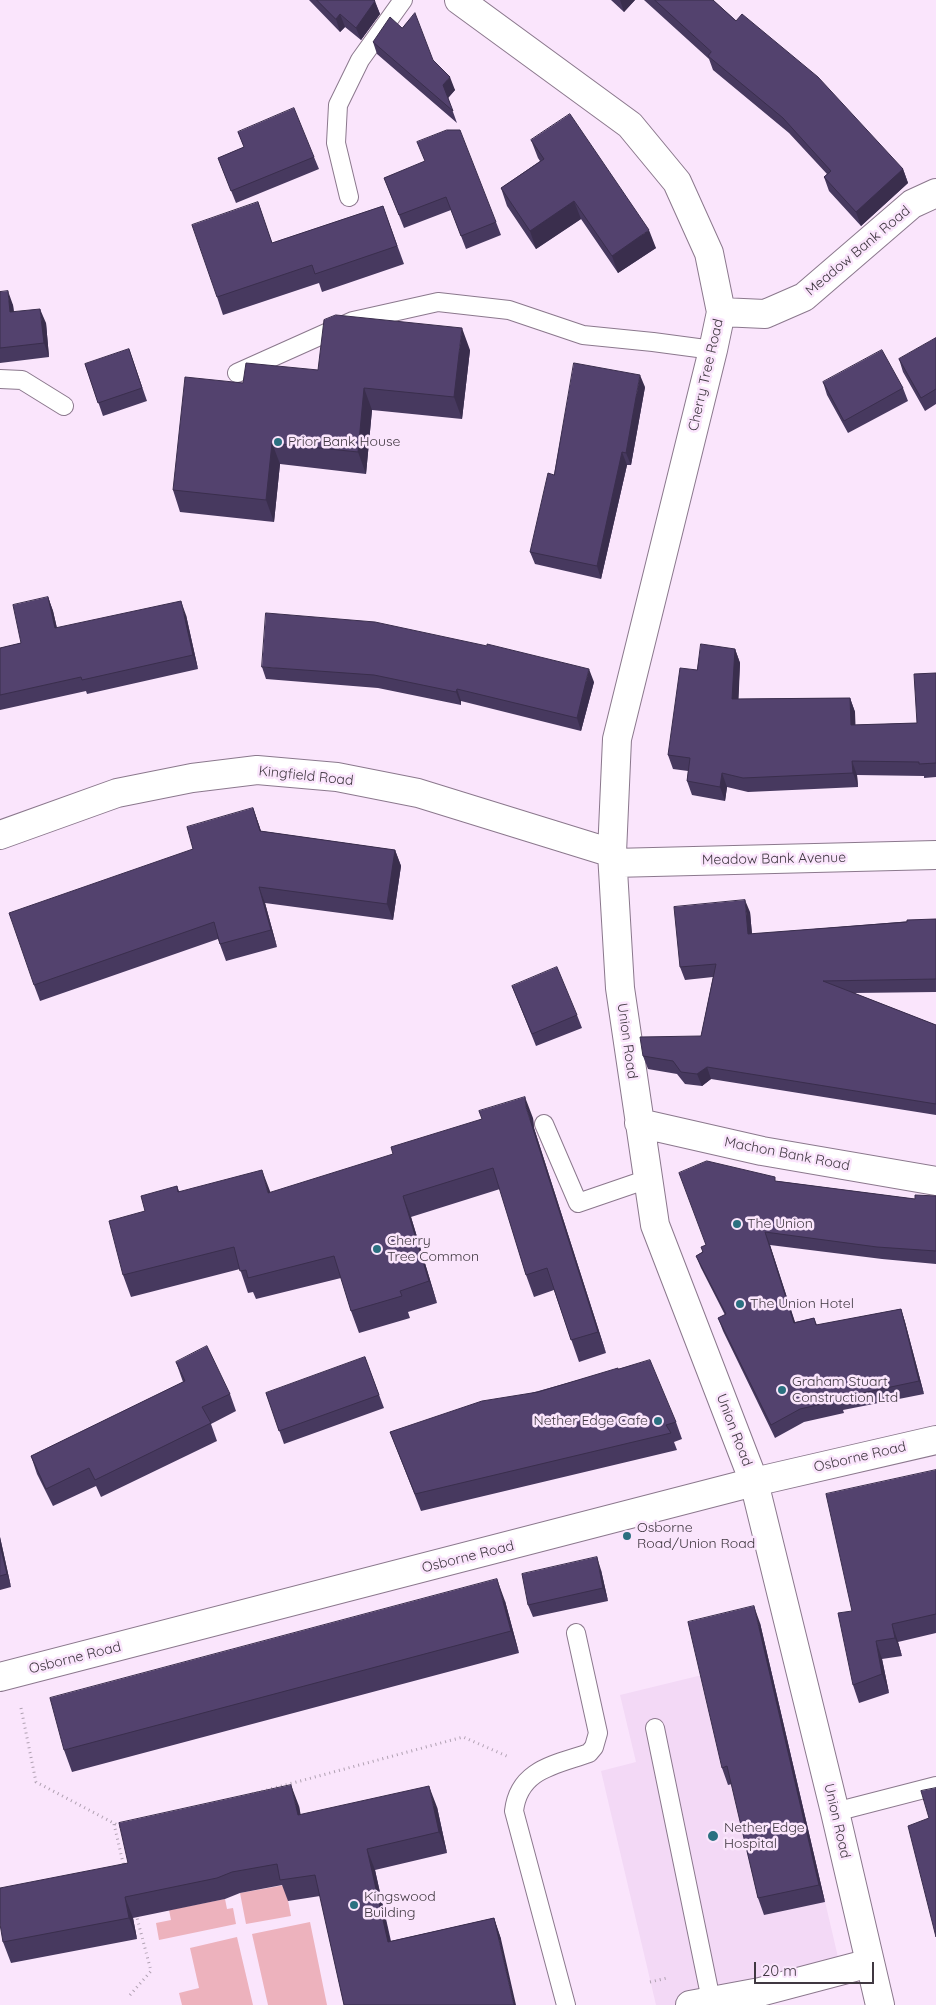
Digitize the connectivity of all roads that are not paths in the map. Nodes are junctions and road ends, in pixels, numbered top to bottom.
1 (403, 0) edge
2 (459, 0) edge
3 (936, 193) edge
4 (349, 197) dead end
5 (720, 312) junction
6 (714, 350) junction
7 (237, 373) dead end
8 (0, 380) edge
9 (64, 406) dead end
10 (0, 835) edge
11 (936, 855) edge
12 (612, 858) junction
13 (639, 1123) junction
14 (544, 1124) dead end
15 (648, 1179) junction
16 (936, 1181) edge
17 (936, 1440) edge
18 (754, 1482) junction
19 (576, 1633) dead end
20 (9, 1675) edge
21 (655, 1728) dead end
22 (936, 1786) edge
23 (835, 1812) junction
24 (870, 1963) junction
25 (761, 1998) edge
26 (701, 2002) edge
27 (566, 2005) edge
28 (880, 2005) edge

1 - 4 lane
2 - 5 street, Cherry Tree Road
3 - 5 street, Meadow Bank Road
5 - 6 street, Cherry Tree Road
6 - 7 lane
6 - 12 street, Cherry Tree Road
8 - 9 lane
10 - 12 street, Kingfield Road
11 - 12 street, Meadow Bank Avenue
12 - 13 street, Union Road
13 - 15 street, Union Road
13 - 16 street, Machon Bank Road
14 - 15 lane
15 - 18 street, Union Road
17 - 18 street, Osborne Road
18 - 20 street, Osborne Road
18 - 23 street, Union Road
19 - 27 lane
21 - 26 lane
22 - 23 lane
23 - 24 street, Union Road
24 - 25 street
24 - 28 street, Union Road
25 - 26 street

